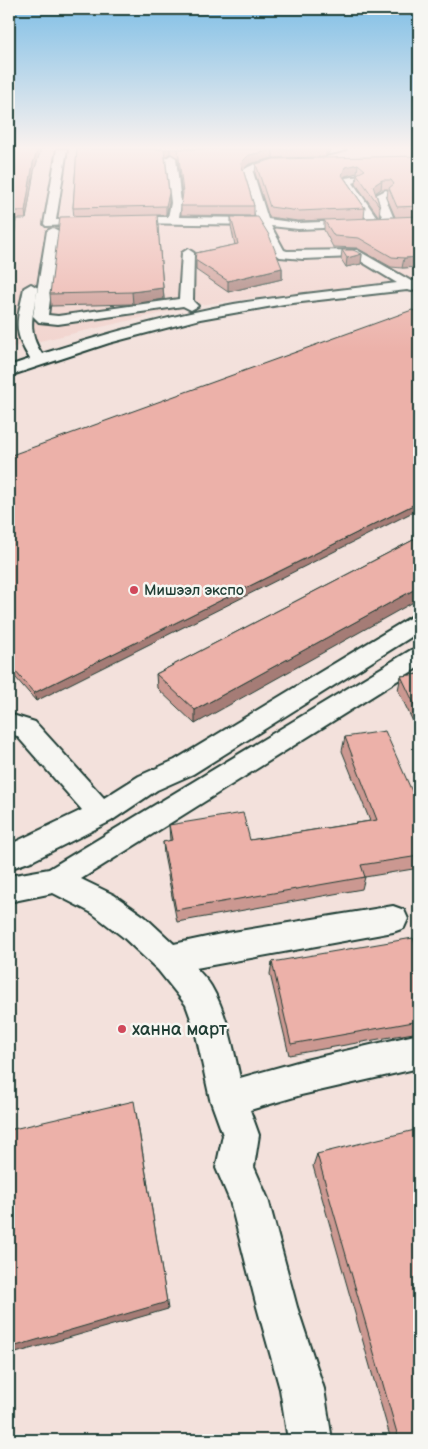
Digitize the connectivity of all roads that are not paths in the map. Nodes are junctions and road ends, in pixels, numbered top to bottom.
1 (53, 217) edge
2 (174, 217) edge
3 (261, 217) edge
4 (371, 217) edge
5 (388, 217) edge
6 (173, 221) junction
7 (419, 221) edge
8 (263, 222) junction
9 (390, 222) junction
10 (375, 223) junction
11 (52, 227) junction
12 (188, 253) dead end
13 (416, 286) edge
14 (186, 302) junction
15 (202, 315) junction
16 (38, 360) junction
17 (9, 371) edge
18 (419, 622) edge
19 (419, 656) edge
20 (9, 723) edge
21 (101, 813) junction
22 (14, 853) edge
23 (54, 880) junction
24 (9, 889) edge
25 (393, 919) dead end
26 (169, 960) junction
27 (419, 1051) edge
28 (228, 1099) junction
29 (310, 1440) edge

1 - 11 street
2 - 6 street
3 - 8 street
4 - 10 street
5 - 9 street
6 - 8 street
6 - 11 street
7 - 9 street
8 - 10 street
8 - 13 street
9 - 10 street
11 - 14 street
11 - 16 street
12 - 14 street
13 - 15 street
14 - 15 street
15 - 16 street
16 - 17 street
18 - 21 street
19 - 23 street
20 - 21 street
21 - 22 street
23 - 24 street
23 - 26 street
25 - 26 street
26 - 28 street
27 - 28 street
28 - 29 street

